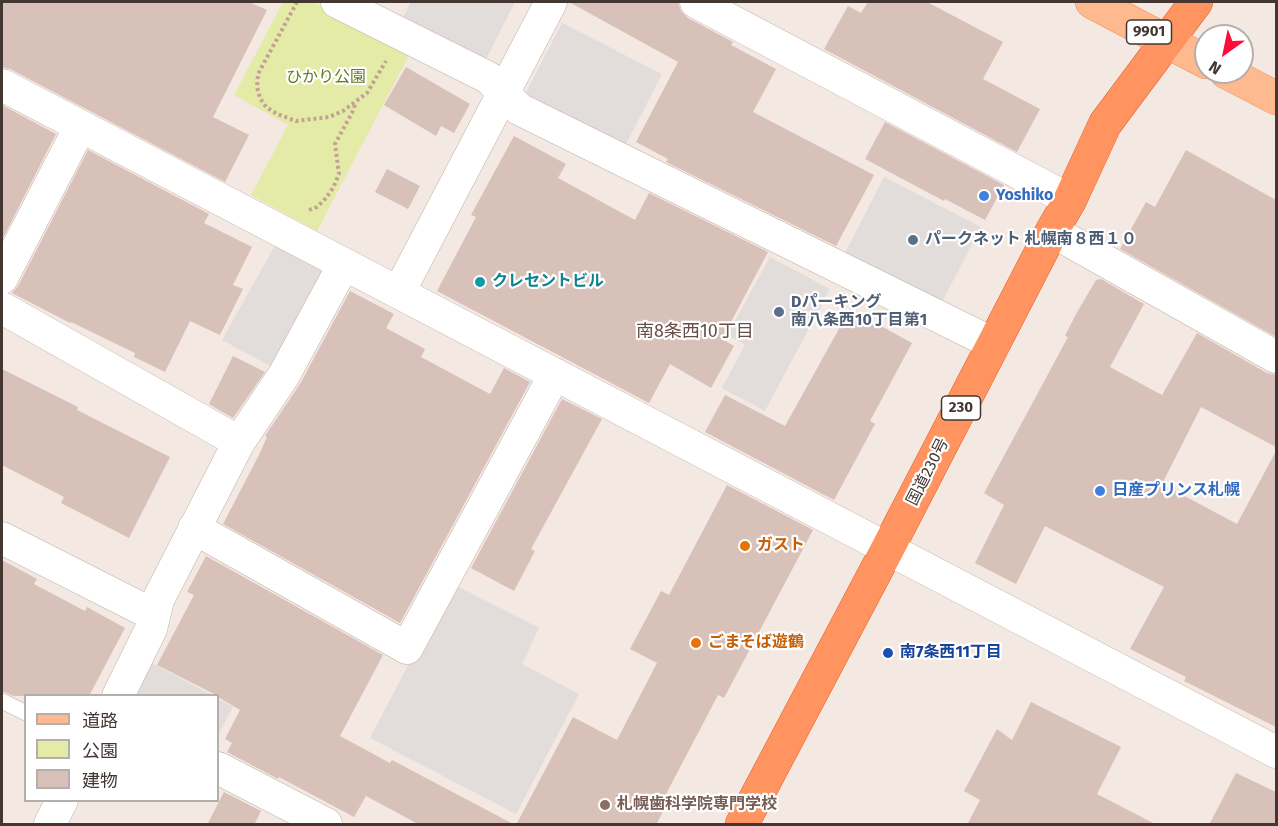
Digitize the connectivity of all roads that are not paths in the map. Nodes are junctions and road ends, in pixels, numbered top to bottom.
1 (337, 2) edge
2 (551, 2) edge
3 (696, 2) edge
4 (1092, 2) edge
5 (1196, 2) edge
6 (1166, 41) junction
7 (1194, 56) edge
8 (1249, 84) edge
9 (2, 85) edge
10 (503, 93) junction
11 (1276, 98) edge
12 (80, 127) junction
13 (1070, 201) junction
14 (1052, 231) junction
15 (344, 264) junction
16 (2, 278) edge
17 (399, 292) junction
18 (2, 308) edge
19 (993, 345) junction
20 (1276, 357) edge
21 (555, 374) junction
22 (239, 442) junction
23 (194, 528) junction
24 (2, 538) edge
25 (888, 548) junction
26 (154, 615) junction
27 (119, 694) edge
28 (2, 701) edge
29 (24, 713) edge
30 (1276, 752) edge
31 (219, 769) edge
32 (62, 802) edge
33 (50, 825) edge
34 (326, 825) edge
35 (742, 825) edge

1 - 10 street
2 - 10 street
3 - 13 street
4 - 6 main road, 9901
5 - 6 highway, 国道230号 / 230
6 - 7 main road, 9901
6 - 13 highway, 国道230号 / 230
8 - 11 main road
9 - 12 street
10 - 17 street
10 - 19 street
12 - 15 street
12 - 16 street
13 - 14 highway, 国道230号 / 230
14 - 19 highway, 国道230号 / 230
14 - 20 street
15 - 17 street
15 - 22 street
17 - 21 street
18 - 22 street
19 - 25 highway, 国道230号 / 230
21 - 23 street
21 - 25 street
22 - 23 street
23 - 26 street
24 - 26 street
25 - 30 street
25 - 35 highway, 国道230号 / 230
26 - 27 street
28 - 29 lane
31 - 34 street
32 - 33 street

